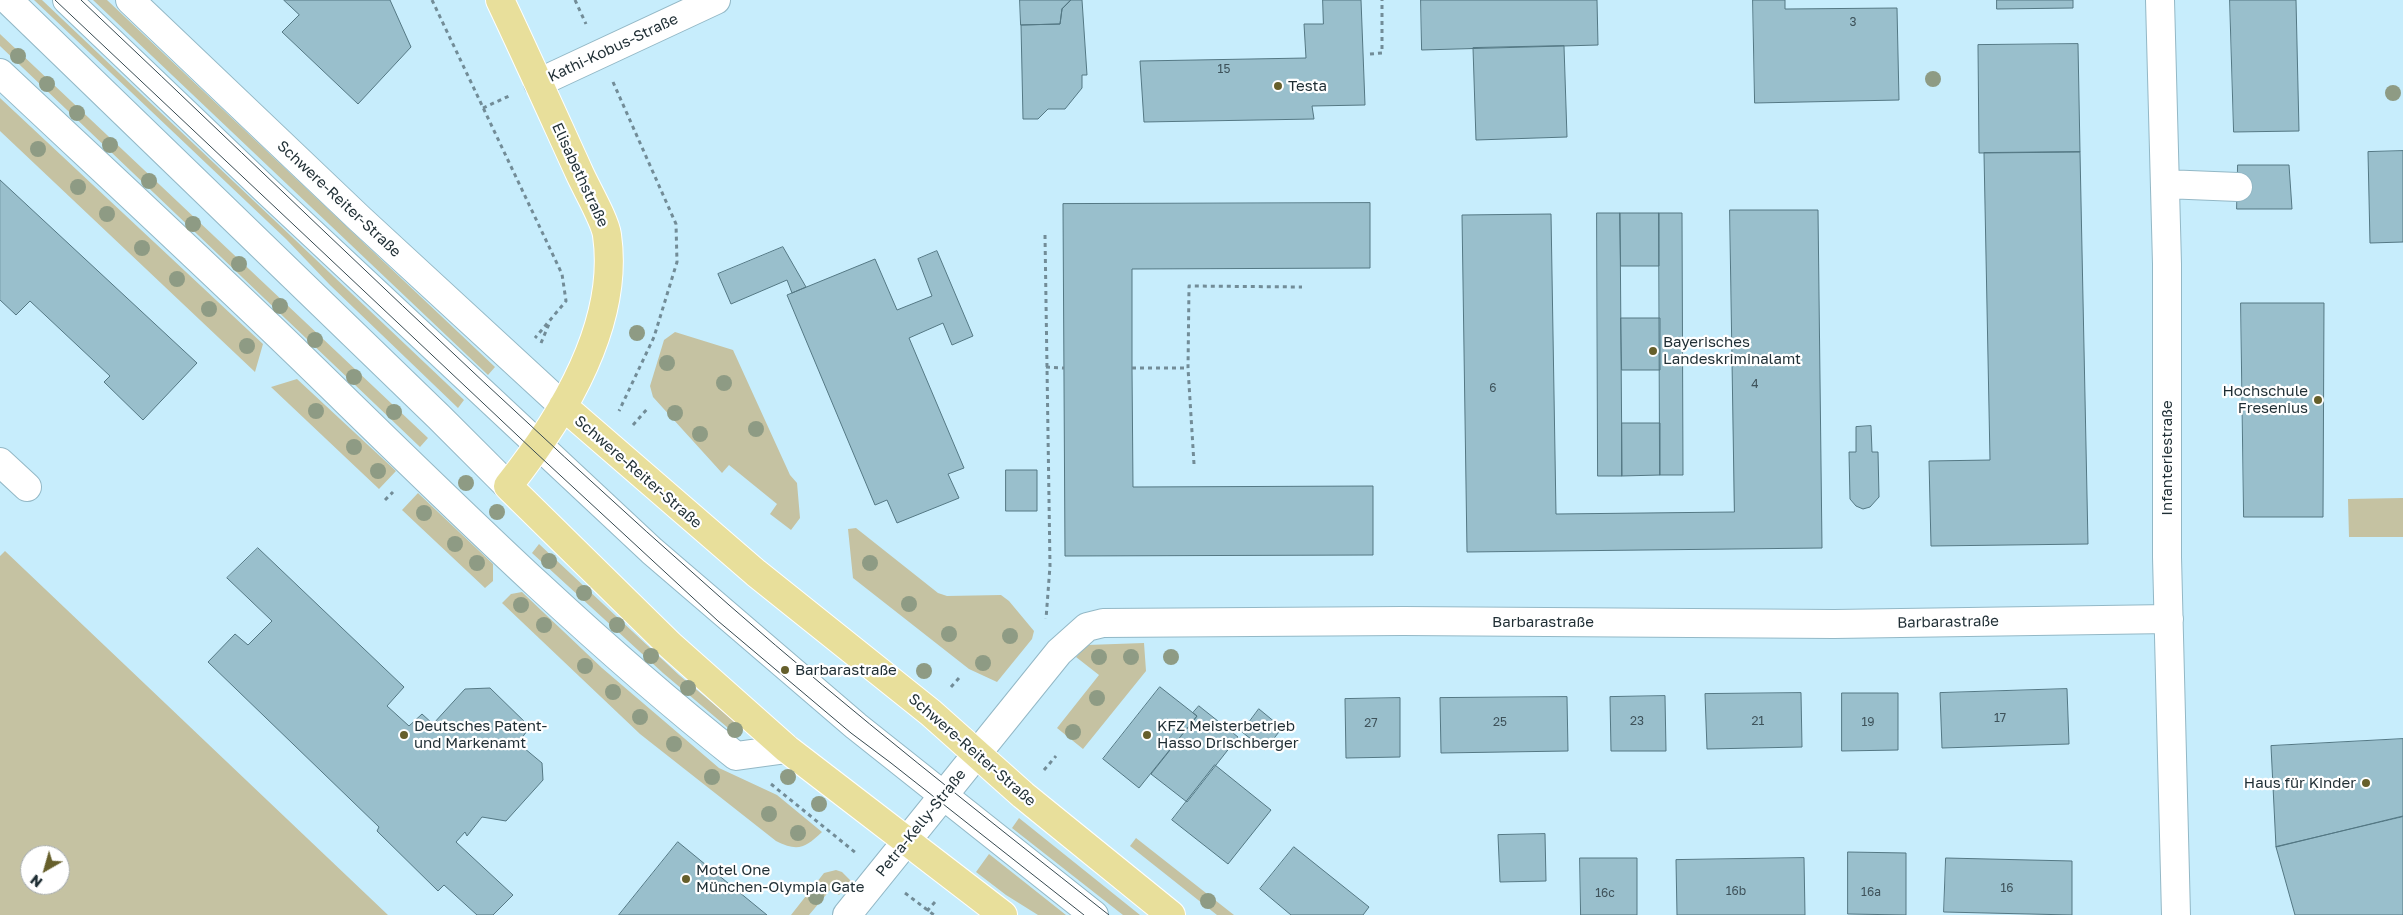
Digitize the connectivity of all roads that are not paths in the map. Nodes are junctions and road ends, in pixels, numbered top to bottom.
1 (8, 0) edge
2 (67, 0) edge
3 (130, 0) edge
4 (500, 0) edge
5 (716, 0) edge
6 (2160, 0) edge
7 (0, 73) edge
8 (538, 83) junction
9 (2164, 184) junction
10 (2238, 188) dead end
11 (563, 406) junction
12 (539, 446) junction
13 (0, 462) edge
14 (508, 486) junction
15 (26, 487) dead end
16 (2169, 619) junction
17 (787, 749) junction
18 (977, 754) junction
19 (943, 794) junction
20 (906, 842) junction
21 (847, 915) edge
22 (1003, 915) edge
23 (1094, 915) edge
24 (1171, 915) edge
25 (2176, 915) edge

1 - 14 street
2 - 12 street
3 - 11 street, Schwere-Reiter-Straße
4 - 8 main road, Elisabethstraße
5 - 8 street, Kathi-Kobus-Straße
6 - 9 street, Infanteriestraße
7 - 17 street
8 - 11 main road, Elisabethstraße
9 - 10 street
9 - 16 street, Infanteriestraße
11 - 12 main road, Elisabethstraße
11 - 18 main road, Schwere-Reiter-Straße
12 - 14 main road, Elisabethstraße
12 - 19 street
13 - 15 street
14 - 17 main road
16 - 18 street, Barbarastraße
16 - 25 street, Infanteriestraße
17 - 20 main road
18 - 19 street, Petra-Kelly-Straße
18 - 24 main road, Schwere-Reiter-Straße
19 - 20 street, Petra-Kelly-Straße
19 - 23 street
20 - 21 street, Petra-Kelly-Straße
20 - 22 main road

